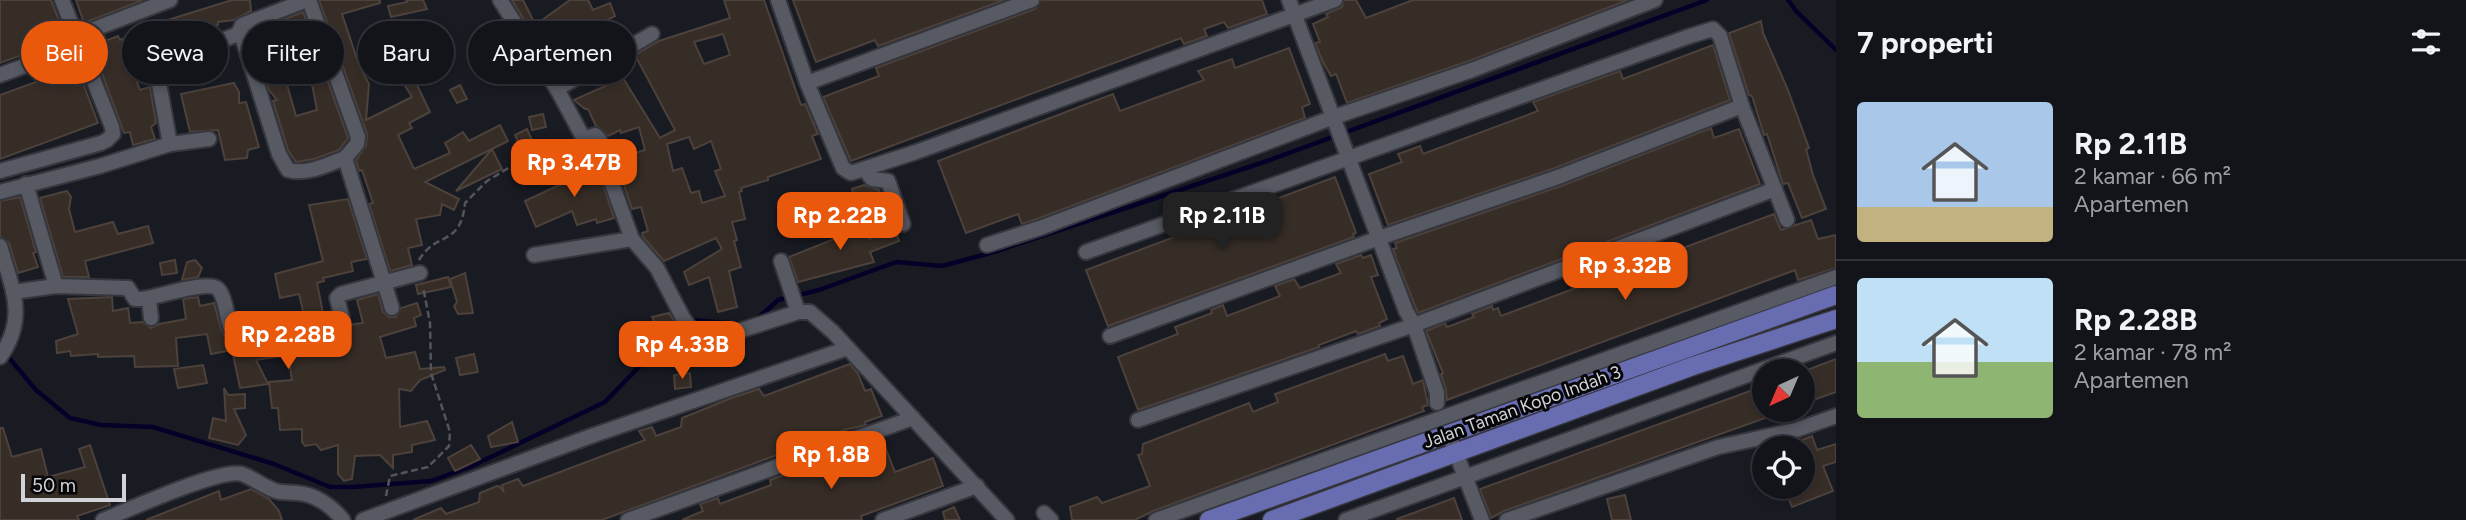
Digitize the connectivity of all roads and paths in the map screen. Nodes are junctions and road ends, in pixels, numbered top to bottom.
1 (62, 0) edge
2 (170, 0) edge
3 (308, 0) edge
4 (500, 0) edge
5 (778, 0) edge
6 (1032, 0) edge
7 (1289, 0) edge
8 (1335, 0) edge
9 (1655, 0) edge
10 (1295, 15) junction
11 (70, 21) edge
12 (108, 28) edge
13 (239, 33) junction
14 (652, 34) dead end
15 (21, 66) edge
16 (0, 75) edge
17 (807, 82) junction
18 (95, 84) edge
19 (557, 89) junction
20 (1742, 106) junction
21 (1335, 121) junction
22 (209, 139) dead end
23 (584, 139) junction
24 (170, 144) junction
25 (1349, 155) junction
26 (345, 158) junction
27 (864, 169) junction
28 (0, 171) edge
29 (26, 184) junction
30 (1775, 189) junction
31 (0, 192) edge
32 (1787, 220) dead end
33 (903, 224) dead end
34 (1379, 238) junction
35 (632, 239) junction
36 (988, 245) dead end
37 (0, 246) edge
38 (1086, 252) dead end
39 (534, 255) dead end
40 (781, 261) dead end
41 (421, 274) junction
42 (1836, 277) edge
43 (385, 283) junction
44 (56, 286) junction
45 (13, 292) junction
46 (1836, 295) edge
47 (149, 299) junction
48 (392, 308) dead end
49 (796, 309) junction
50 (1776, 317) junction
51 (151, 318) dead end
52 (1836, 319) edge
53 (1410, 326) junction
54 (1783, 335) junction
55 (1110, 336) dead end
56 (1836, 343) edge
57 (848, 348) junction
58 (1652, 352) junction
59 (0, 357) edge
60 (1836, 416) edge
61 (913, 418) junction
62 (1442, 418) junction
63 (1138, 420) dead end
64 (1452, 443) junction
65 (1464, 476) junction
66 (977, 486) junction
67 (386, 492) dead end
68 (1517, 518) edge
69 (103, 520) edge
70 (343, 520) edge
71 (363, 520) edge
72 (628, 520) edge
73 (883, 520) edge
74 (1007, 520) edge
75 (1156, 520) edge
76 (1209, 520) edge
77 (1272, 520) edge
78 (1346, 520) edge
79 (1482, 520) edge

1 - 11 street
2 - 12 street
3 - 13 street
3 - 26 street
4 - 19 street
5 - 17 street
6 - 17 street
7 - 10 street
8 - 10 street
9 - 21 street
10 - 21 street
10 - 27 street
13 - 24 street
13 - 26 street
14 - 19 street
15 - 16 street
17 - 27 street
18 - 28 street
19 - 23 street
20 - 25 street
20 - 30 street
20 - 34 street
21 - 25 street
21 - 36 street
22 - 24 street
23 - 35 street
23 - 41 path
24 - 29 street
25 - 34 street
25 - 38 street
26 - 43 street
27 - 33 street
29 - 31 street
29 - 44 street
30 - 32 street
30 - 53 street
34 - 53 street
34 - 55 street
35 - 39 street
35 - 49 street
37 - 45 street
40 - 49 street
41 - 43 street
41 - 67 path
42 - 58 street
43 - 47 street
43 - 48 street
44 - 45 street
44 - 47 street
45 - 59 street
46 - 50 main road, Jalan Taman Kopo Indah 3
47 - 51 street
49 - 57 street
50 - 54 main road
50 - 58 main road, Jalan Taman Kopo Indah 3
52 - 54 main road, Jalan Taman Kopo Indah 3
53 - 62 street
53 - 63 street
54 - 64 main road, Jalan Taman Kopo Indah 3
56 - 65 street
57 - 61 street
57 - 71 street
58 - 62 street
58 - 64 main road, Jalan Taman Kopo Indah 3
60 - 68 street
61 - 66 street
61 - 72 street
62 - 64 street
62 - 75 street
64 - 65 street
64 - 76 main road, Jalan Taman Kopo Indah 3
64 - 77 main road, Jalan Taman Kopo Indah 3
65 - 78 street
65 - 79 street
66 - 73 street
66 - 74 street
69 - 70 street

